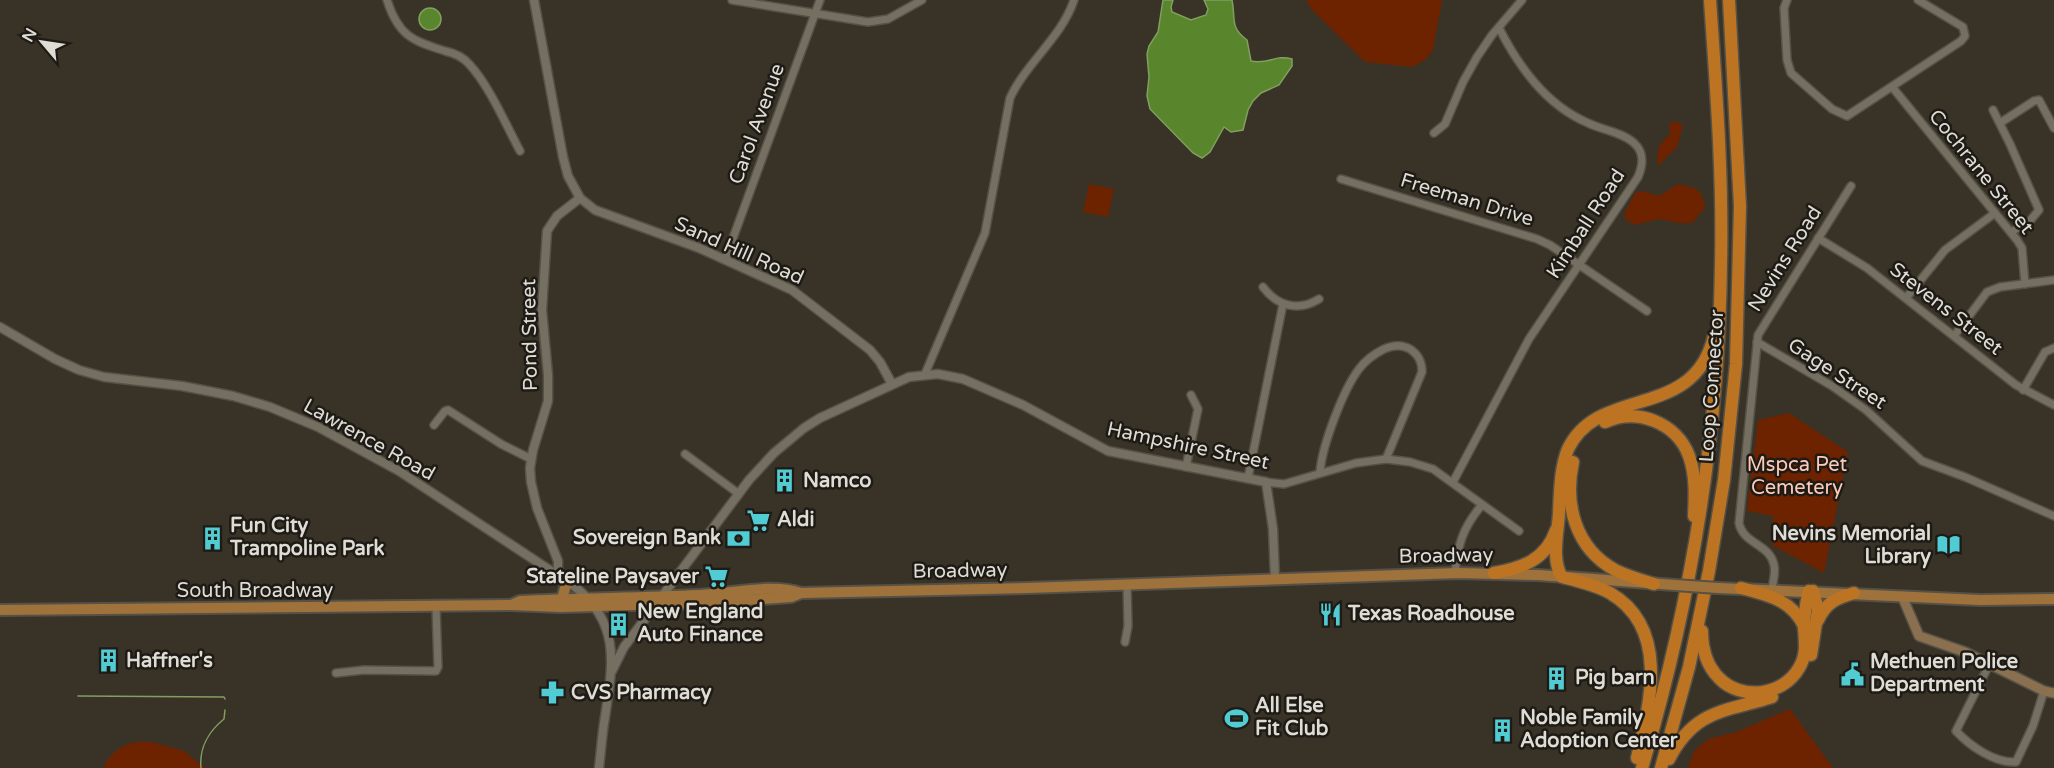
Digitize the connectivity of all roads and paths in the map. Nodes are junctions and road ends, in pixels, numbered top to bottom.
1 (387, 0) edge
2 (534, 0) edge
3 (732, 0) edge
4 (820, 0) edge
5 (922, 0) edge
6 (1074, 0) edge
7 (1522, 0) edge
8 (1710, 0) edge
9 (1729, 0) edge
10 (1787, 0) edge
11 (1918, 0) edge
12 (815, 14) junction
13 (1499, 28) junction
14 (1893, 88) junction
15 (1993, 110) dead end
16 (2000, 123) junction
17 (2054, 128) edge
18 (1434, 133) dead end
19 (520, 151) dead end
20 (1341, 179) dead end
21 (1851, 186) dead end
22 (580, 198) junction
23 (1995, 213) junction
24 (2011, 232) junction
25 (1818, 238) junction
26 (725, 260) junction
27 (1721, 261) junction
28 (1579, 265) junction
29 (2054, 280) edge
30 (2025, 284) junction
31 (1263, 287) dead end
32 (1906, 298) junction
33 (1319, 299) dead end
34 (1283, 304) junction
35 (1647, 311) dead end
36 (0, 327) edge
37 (1954, 336) junction
38 (1757, 342) junction
39 (2054, 348) edge
40 (925, 374) junction
41 (892, 384) junction
42 (2023, 390) junction
43 (1191, 395) dead end
44 (2054, 405) edge
45 (435, 425) dead end
46 (685, 454) dead end
47 (531, 459) junction
48 (1386, 459) junction
49 (1186, 467) junction
50 (1320, 472) junction
51 (1248, 478) junction
52 (1266, 482) junction
53 (1454, 482) junction
54 (739, 494) junction
55 (1481, 506) junction
56 (2054, 516) edge
57 (1559, 518) junction
58 (1519, 531) dead end
59 (1709, 571) junction
60 (1455, 573) junction
61 (1494, 573) junction
62 (556, 574) junction
63 (1562, 577) junction
64 (1275, 578) junction
65 (567, 581) junction
66 (1127, 584) junction
67 (1654, 584) junction
68 (1741, 588) junction
69 (1772, 589) junction
70 (1811, 591) junction
71 (838, 592) joint
72 (1854, 593) junction
73 (1902, 596) junction
74 (562, 599) junction
75 (2054, 599) edge
76 (660, 600) junction
77 (1684, 600) junction
78 (591, 602) junction
79 (511, 605) junction
80 (436, 607) junction
81 (0, 610) edge
82 (1810, 625) junction
83 (609, 636) junction
84 (629, 640) junction
85 (1125, 642) dead end
86 (1989, 664) junction
87 (612, 671) junction
88 (336, 673) dead end
89 (2049, 692) edge
90 (599, 768) edge
91 (1635, 768) edge
92 (1642, 768) edge
93 (1662, 768) edge

1 - 19 street
2 - 22 street
3 - 12 street
4 - 12 street, Carol Avenue
5 - 12 street
6 - 40 street
7 - 13 street
8 - 27 highway, Loop Connector
9 - 59 highway, Loop Connector
10 - 14 street
11 - 14 street
12 - 26 street, Carol Avenue
13 - 18 street
13 - 28 street, Kimball Road
14 - 23 street, Cochrane Street
15 - 16 street
16 - 17 street
16 - 24 street
20 - 28 street, Freeman Drive
21 - 25 street, Nevins Road
22 - 26 street, Sand Hill Road
22 - 47 street, Pond Street
23 - 24 street, Cochrane Street
23 - 32 street
24 - 30 street, Cochrane Street
25 - 32 street, Stevens Street
25 - 38 street, Nevins Road
26 - 41 street, Sand Hill Road
27 - 57 highway
27 - 77 highway, Loop Connector
28 - 35 street, Freeman Drive
28 - 53 street, Kimball Road
29 - 30 street
30 - 37 street
31 - 34 street
32 - 37 street, Stevens Street
33 - 34 street
34 - 51 street
36 - 62 street, Lawrence Road
37 - 42 street, Stevens Street
38 - 56 street, Gage Street
38 - 69 street, Nevins Road
39 - 42 street
40 - 41 street, Hampshire Street
40 - 49 street, Hampshire Street
41 - 54 street, Hampshire Street
42 - 44 street, Stevens Street
43 - 49 street
45 - 47 street
46 - 54 street
47 - 62 street, Pond Street
48 - 50 street, Hampshire Street
48 - 50 street
48 - 53 street, Hampshire Street
49 - 51 street, Hampshire Street
50 - 52 street, Hampshire Street
51 - 52 street, Hampshire Street
52 - 64 street
53 - 55 street, Hampshire Street
54 - 76 street, Hampshire Street
55 - 58 street, Hampshire Street
55 - 60 street
57 - 61 highway
57 - 63 highway
59 - 82 highway
59 - 93 highway, Loop Connector
60 - 61 main road, Broadway
60 - 64 main road, Broadway
61 - 63 main road, Broadway
62 - 65 street, Lawrence Road
63 - 67 main road, Broadway
63 - 91 highway
64 - 66 main road, Broadway
65 - 74 main road
65 - 78 street, Lawrence Road
66 - 71 main road, Broadway
66 - 85 street
67 - 68 main road, Broadway, bridge
67 - 77 highway
68 - 69 main road, Broadway
68 - 82 highway
69 - 70 main road, Broadway
70 - 72 main road, Broadway
70 - 82 highway
71 - 76 main road, South Broadway
72 - 73 main road, Broadway
72 - 82 highway
73 - 75 main road, Broadway
73 - 86 main road
74 - 78 main road, South Broadway
74 - 79 main road, South Broadway
76 - 78 main road, South Broadway
76 - 84 street, Hampshire Street
77 - 92 highway, Loop Connector
78 - 79 main road, South Broadway
78 - 83 street
79 - 80 main road, South Broadway
80 - 81 main road, South Broadway
80 - 88 street
82 - 93 highway
83 - 84 street
83 - 87 street
84 - 87 street, Hampshire Street
86 - 89 main road
86 - 89 street
87 - 90 street

